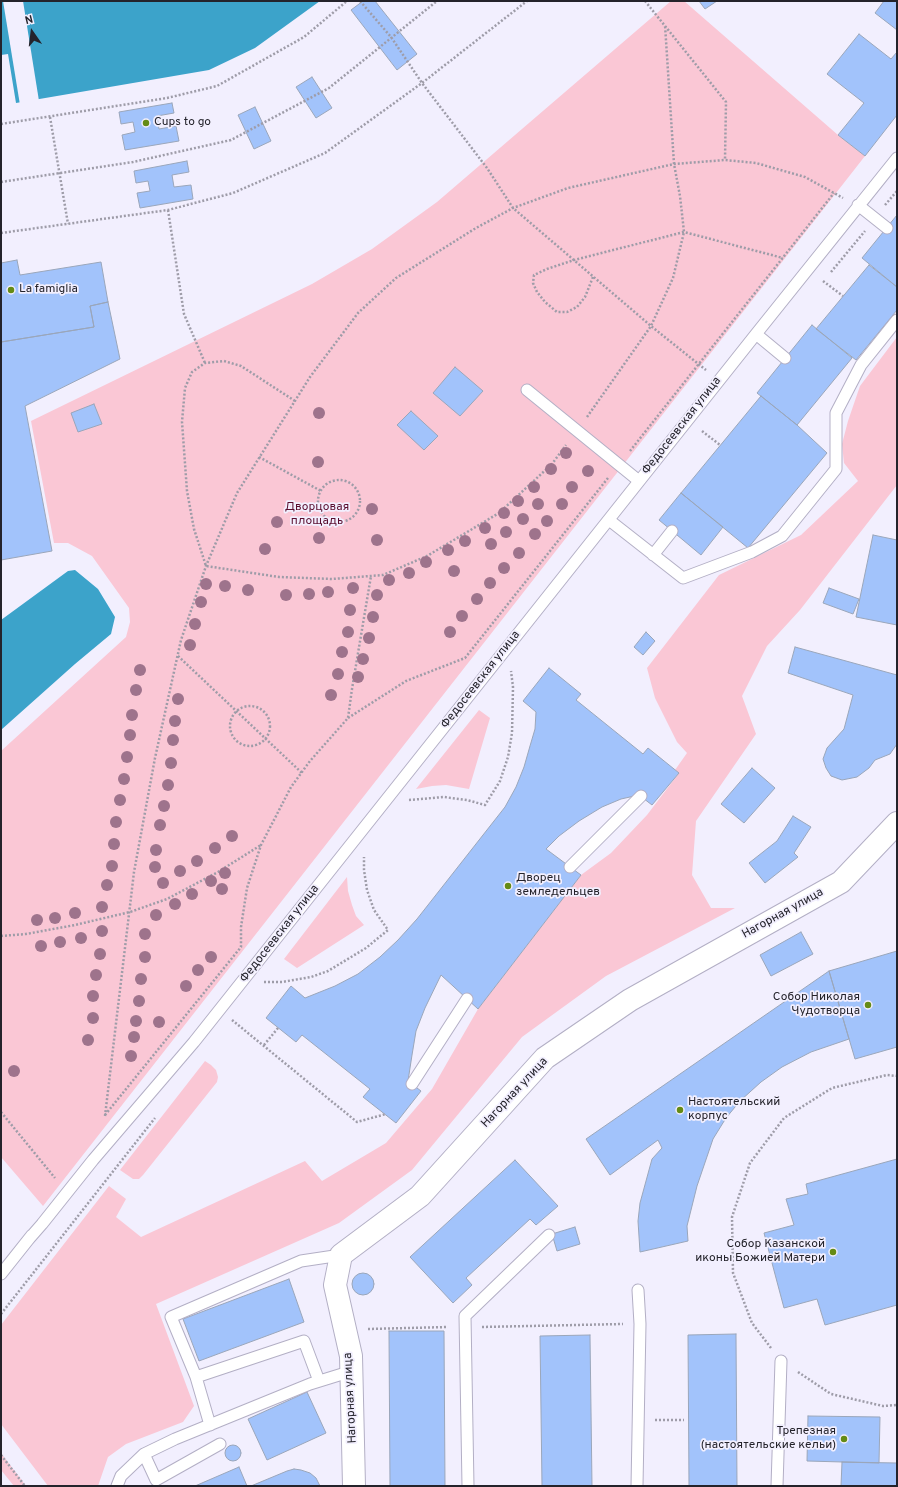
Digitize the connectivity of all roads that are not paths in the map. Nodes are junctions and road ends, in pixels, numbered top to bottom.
1 (897, 158) edge
2 (858, 205) junction
3 (887, 228) dead end
4 (897, 320) edge
5 (756, 334) junction
6 (785, 358) dead end
7 (527, 390) dead end
8 (639, 481) junction
9 (609, 520) junction
10 (672, 531) dead end
11 (653, 555) junction
12 (642, 796) dead end
13 (897, 823) edge
14 (570, 867) dead end
15 (467, 999) dead end
16 (412, 1084) dead end
17 (549, 1235) dead end
18 (341, 1255) junction
19 (1, 1274) edge
20 (638, 1290) dead end
21 (781, 1361) road end
22 (352, 1371) junction
23 (196, 1377) junction
24 (319, 1381) junction
25 (210, 1425) junction
26 (220, 1444) dead end
27 (144, 1454) junction
28 (117, 1486) edge
29 (354, 1486) edge
30 (468, 1486) edge
31 (637, 1486) edge
32 (777, 1486) edge

1 - 2 lane, Федосеевская улица
2 - 3 lane
2 - 5 lane, Федосеевская улица
4 - 11 lane
5 - 6 lane
5 - 8 lane, Федосеевская улица
7 - 8 lane
8 - 9 lane, Федосеевская улица
9 - 11 lane
9 - 19 lane, Федосеевская улица
10 - 11 lane
12 - 14 lane
13 - 18 street, Нагорная улица
15 - 16 lane
17 - 30 lane
18 - 22 street, Нагорная улица
18 - 23 lane
20 - 31 lane
21 - 32 lane
22 - 24 lane
22 - 29 street, Нагорная улица
23 - 24 lane
23 - 25 lane
24 - 25 lane
25 - 27 lane
26 - 27 lane
27 - 28 lane

